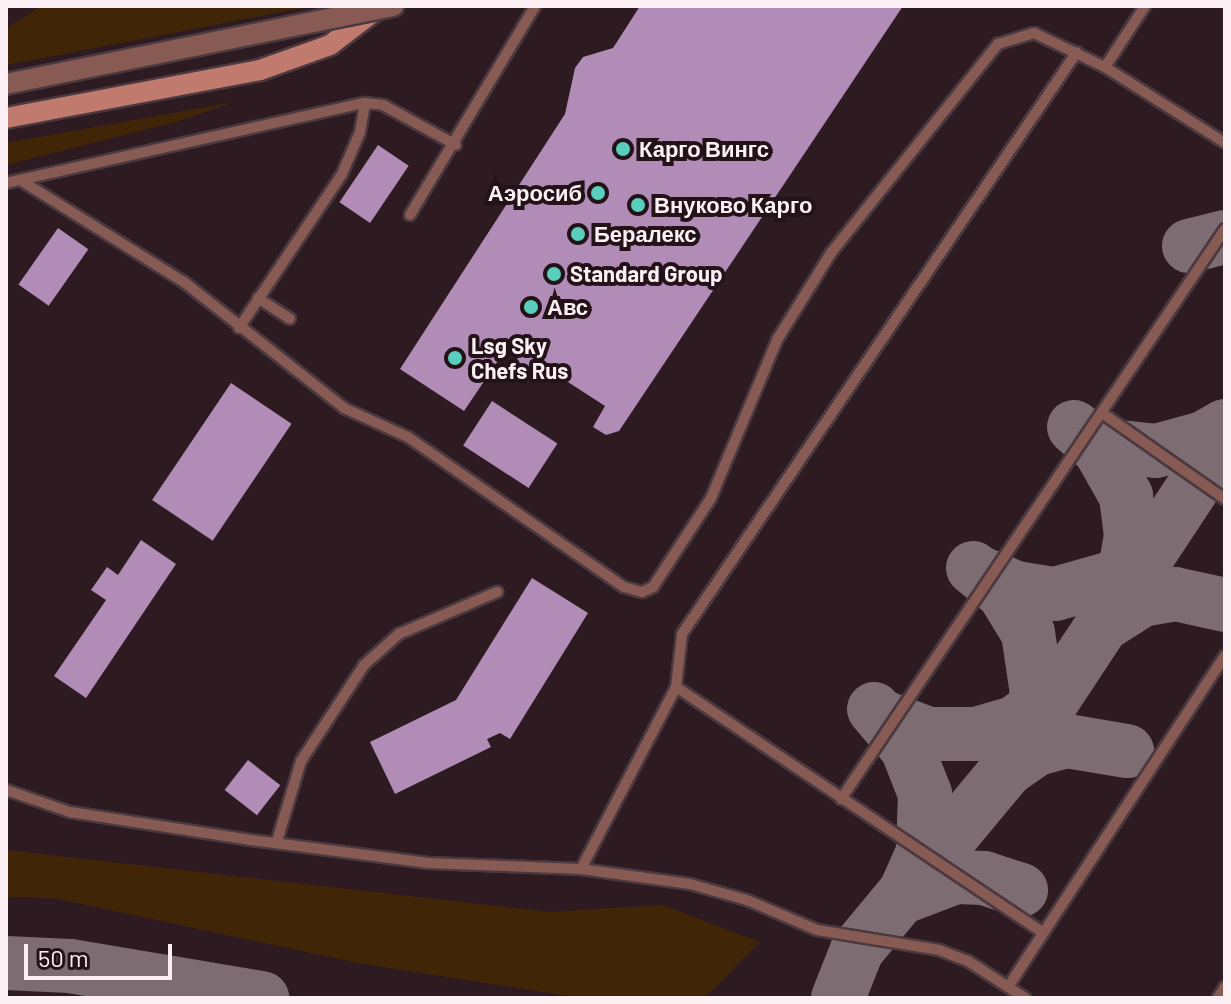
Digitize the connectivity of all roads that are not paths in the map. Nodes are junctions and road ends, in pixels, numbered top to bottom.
1 (381, 6) edge
2 (393, 6) edge
3 (535, 6) edge
4 (1125, 6) edge
5 (1145, 6) edge
6 (1136, 13) junction
7 (1077, 52) junction
8 (1105, 67) junction
9 (6, 84) edge
10 (365, 103) junction
11 (6, 118) edge
12 (1225, 143) edge
13 (456, 145) junction
14 (20, 180) junction
15 (6, 183) edge
16 (410, 215) dead end
17 (1225, 229) edge
18 (258, 298) junction
19 (290, 319) dead end
20 (239, 328) junction
21 (1102, 413) junction
22 (1225, 499) edge
23 (497, 592) dead end
24 (1225, 656) edge
25 (676, 687) junction
26 (6, 790) edge
27 (841, 799) junction
28 (277, 841) junction
29 (581, 869) junction
30 (1041, 931) junction
31 (1008, 987) junction
32 (1225, 987) edge
33 (1025, 998) edge
34 (1218, 998) edge

1 - 11 main road
2 - 9 street, bridge
3 - 13 lane
4 - 6 lane
5 - 6 lane
6 - 8 lane
7 - 8 lane
7 - 20 lane
7 - 25 lane
8 - 12 lane
10 - 13 lane
10 - 14 lane
10 - 18 lane
13 - 16 lane
14 - 15 lane
14 - 20 lane
17 - 21 lane
18 - 19 lane
18 - 20 lane
21 - 22 lane
21 - 27 lane
23 - 28 lane
24 - 30 lane
25 - 27 lane
25 - 29 lane
26 - 28 lane
27 - 30 lane
28 - 29 lane
29 - 31 lane
30 - 31 lane
31 - 33 lane
32 - 34 lane

